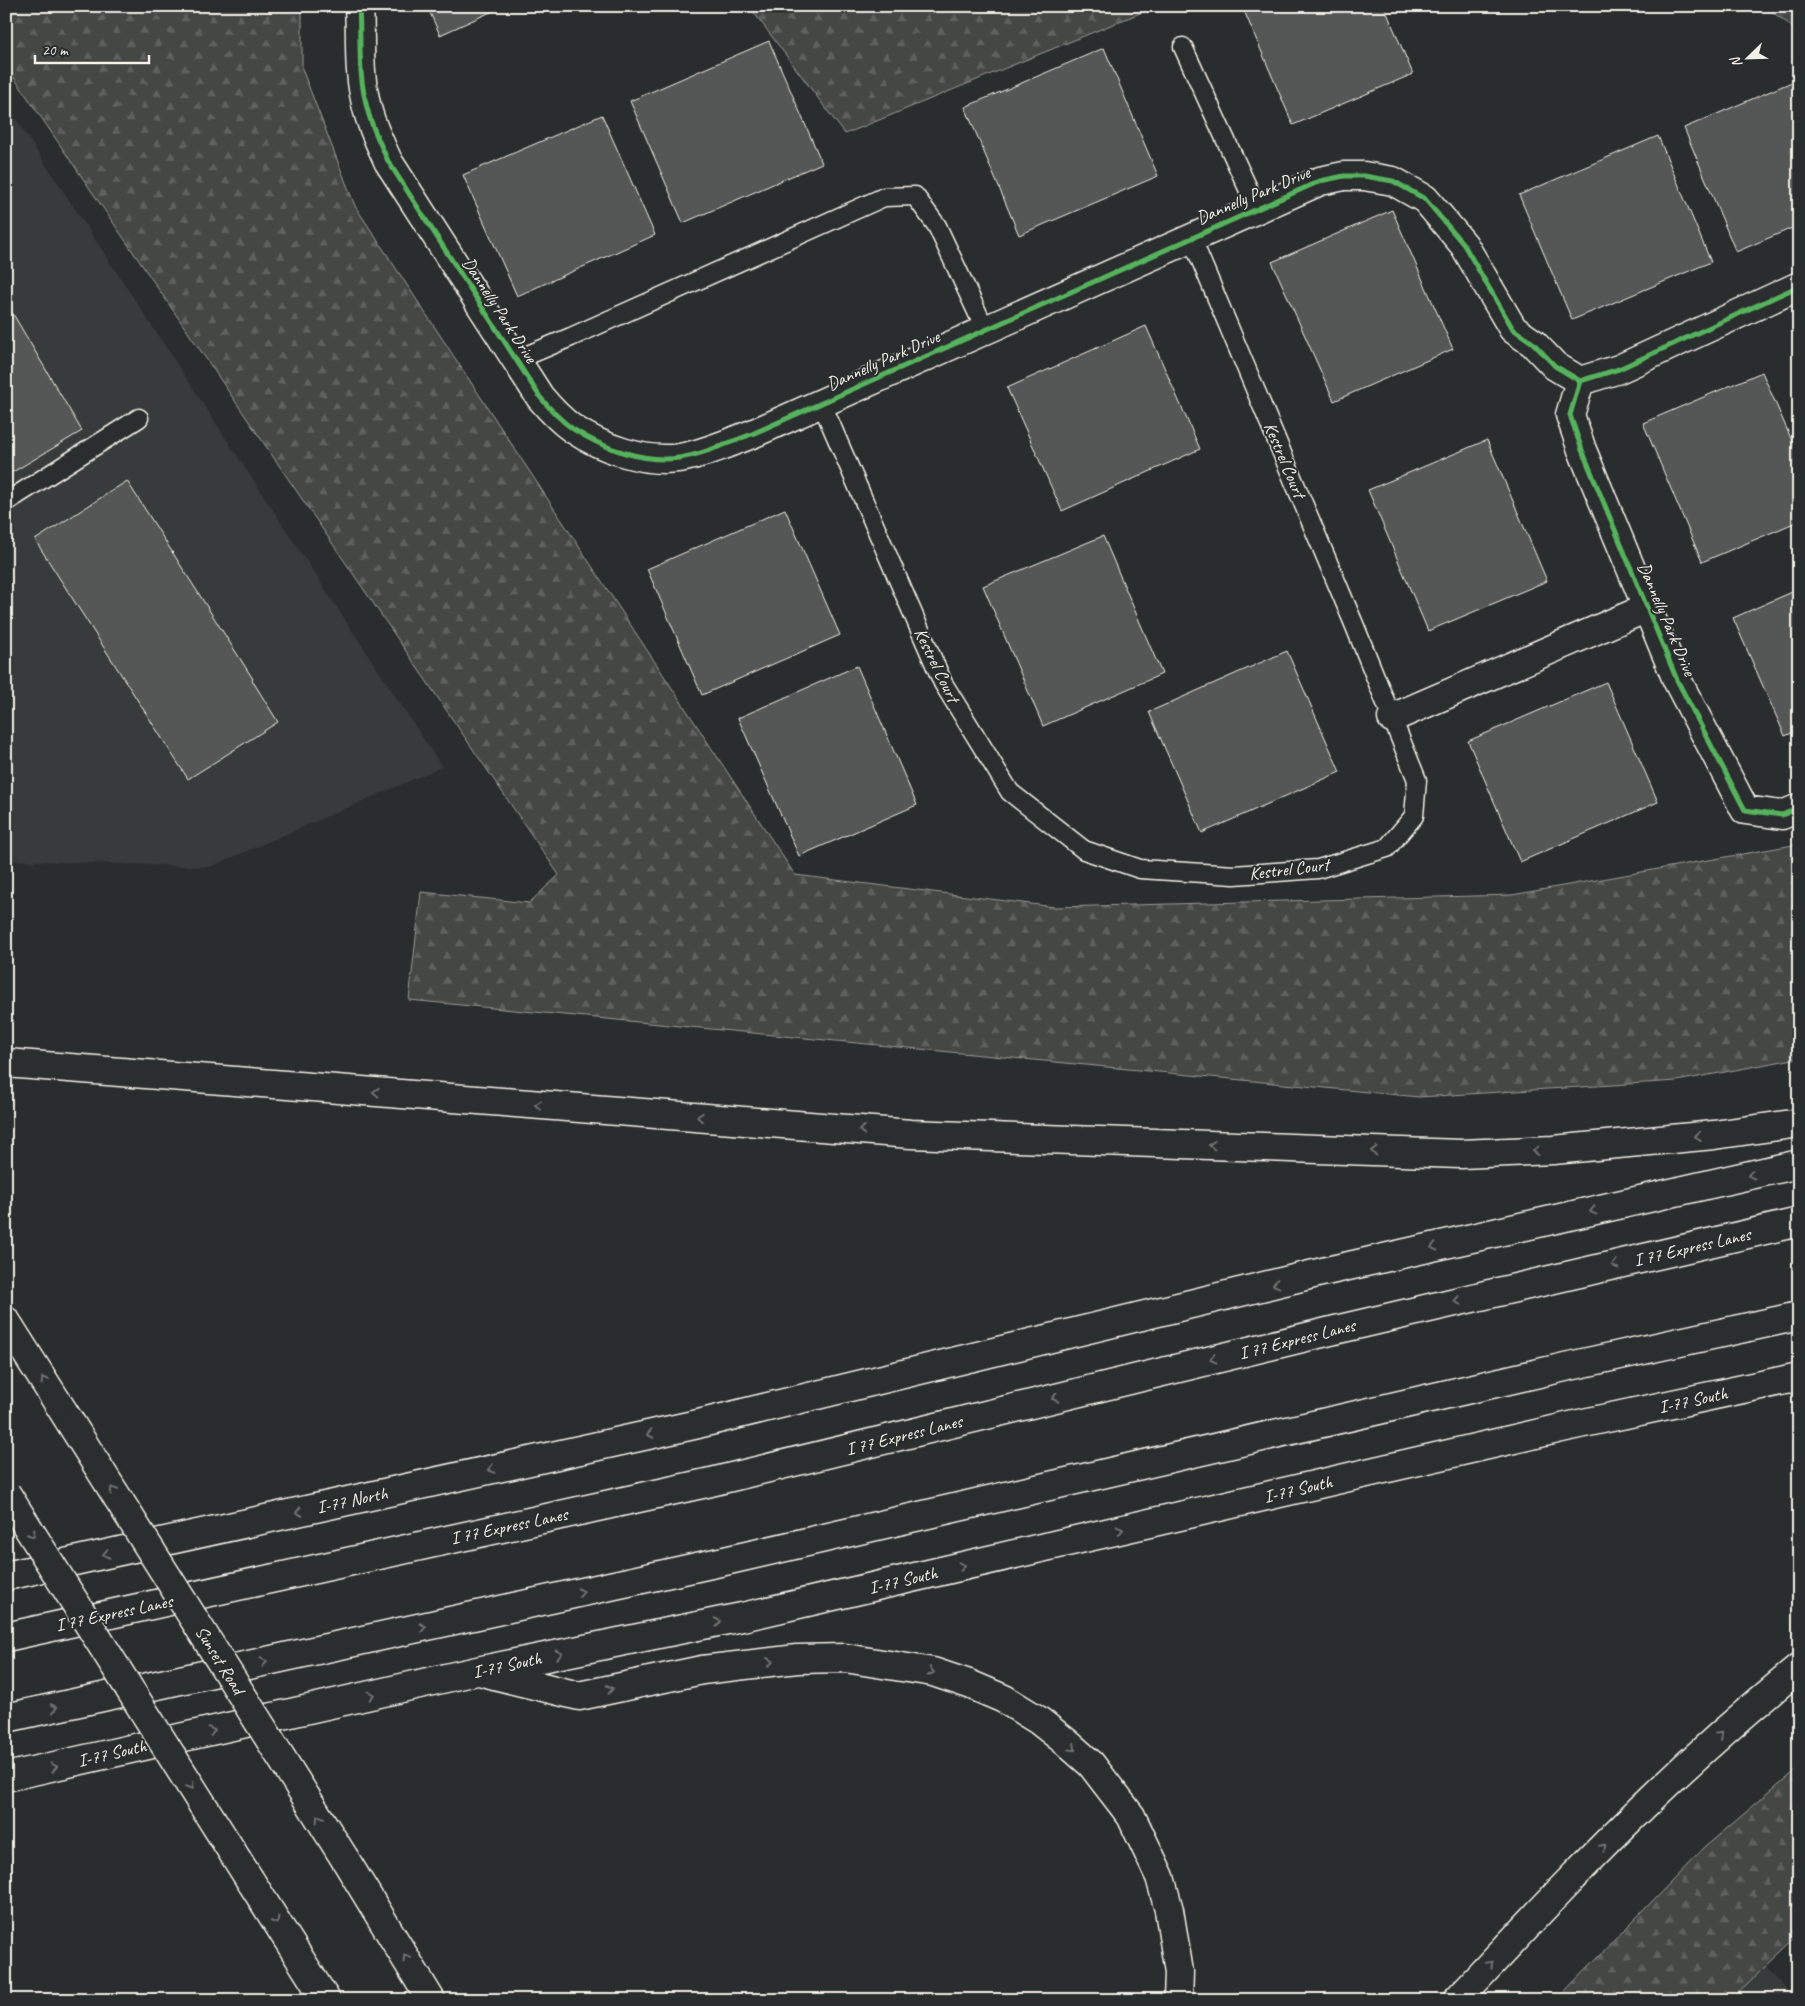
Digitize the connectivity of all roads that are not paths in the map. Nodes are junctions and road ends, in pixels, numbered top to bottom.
1 (358, 6) edge
2 (1183, 47) dead end
3 (1257, 208) junction
4 (1191, 237) junction
5 (1799, 286) edge
6 (986, 329) junction
7 (516, 360) junction
8 (1580, 381) junction
9 (821, 402) junction
10 (139, 418) dead end
11 (6, 502) edge
12 (1647, 608) junction
13 (1392, 718) junction
14 (1799, 808) edge
15 (6, 1063) edge
16 (1799, 1123) edge
17 (1799, 1164) edge
18 (1799, 1222) edge
19 (1799, 1316) edge
20 (6, 1321) edge
21 (1799, 1377) edge
22 (6, 1493) edge
23 (6, 1576) edge
24 (6, 1636) edge
25 (1799, 1668) edge
26 (477, 1671) junction
27 (6, 1718) edge
28 (6, 1777) edge
29 (326, 2000) edge
30 (431, 2000) edge
31 (1178, 2000) edge
32 (1457, 2000) edge

1 - 7 main road, Dannelly Park Drive
2 - 3 lane
3 - 4 main road, Dannelly Park Drive
3 - 8 main road, Dannelly Park Drive
4 - 6 main road, Dannelly Park Drive
4 - 13 lane, Kestrel Court
5 - 8 main road
6 - 7 lane
6 - 9 main road, Dannelly Park Drive
7 - 9 main road, Dannelly Park Drive
8 - 12 main road, Dannelly Park Drive
9 - 13 lane, Kestrel Court
10 - 11 lane
12 - 13 main road
12 - 14 main road, Dannelly Park Drive
16 -> 15 main road
17 -> 23 main road, I-77 North
18 -> 24 main road, I 77 Express Lanes
27 -> 19 main road
30 -> 20 main road, Sunset Road, bridge
26 -> 21 main road, I-77 South
22 -> 29 main road, bridge
32 -> 25 main road
28 -> 26 main road, I-77 South
26 -> 31 main road

